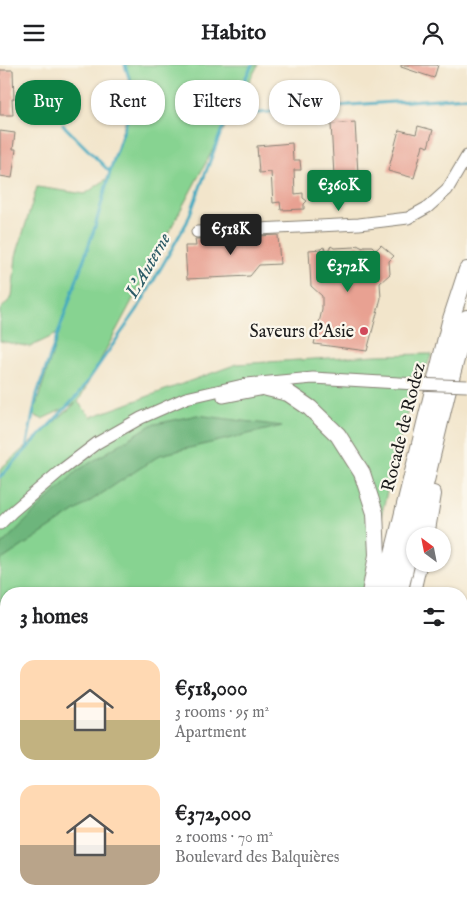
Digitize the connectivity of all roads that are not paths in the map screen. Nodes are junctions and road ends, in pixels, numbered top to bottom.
1 (467, 156) edge
2 (197, 232) dead end
3 (467, 270) edge
4 (467, 318) edge
5 (416, 384) junction
6 (467, 386) edge
7 (267, 388) junction
8 (447, 393) junction
9 (142, 418) junction
10 (0, 525) edge
11 (428, 527) edge
12 (419, 573) edge
13 (371, 587) edge
14 (385, 587) edge
15 (401, 587) edge
16 (416, 587) edge

1 - 2 street
3 - 14 highway, Rocade de Rodez
4 - 8 highway, Rocade de Rodez
5 - 6 street, bridge
5 - 7 street
5 - 9 street
7 - 9 street
7 - 13 highway
8 - 11 highway
8 - 15 highway, Rocade de Rodez
9 - 10 street
12 - 16 street

